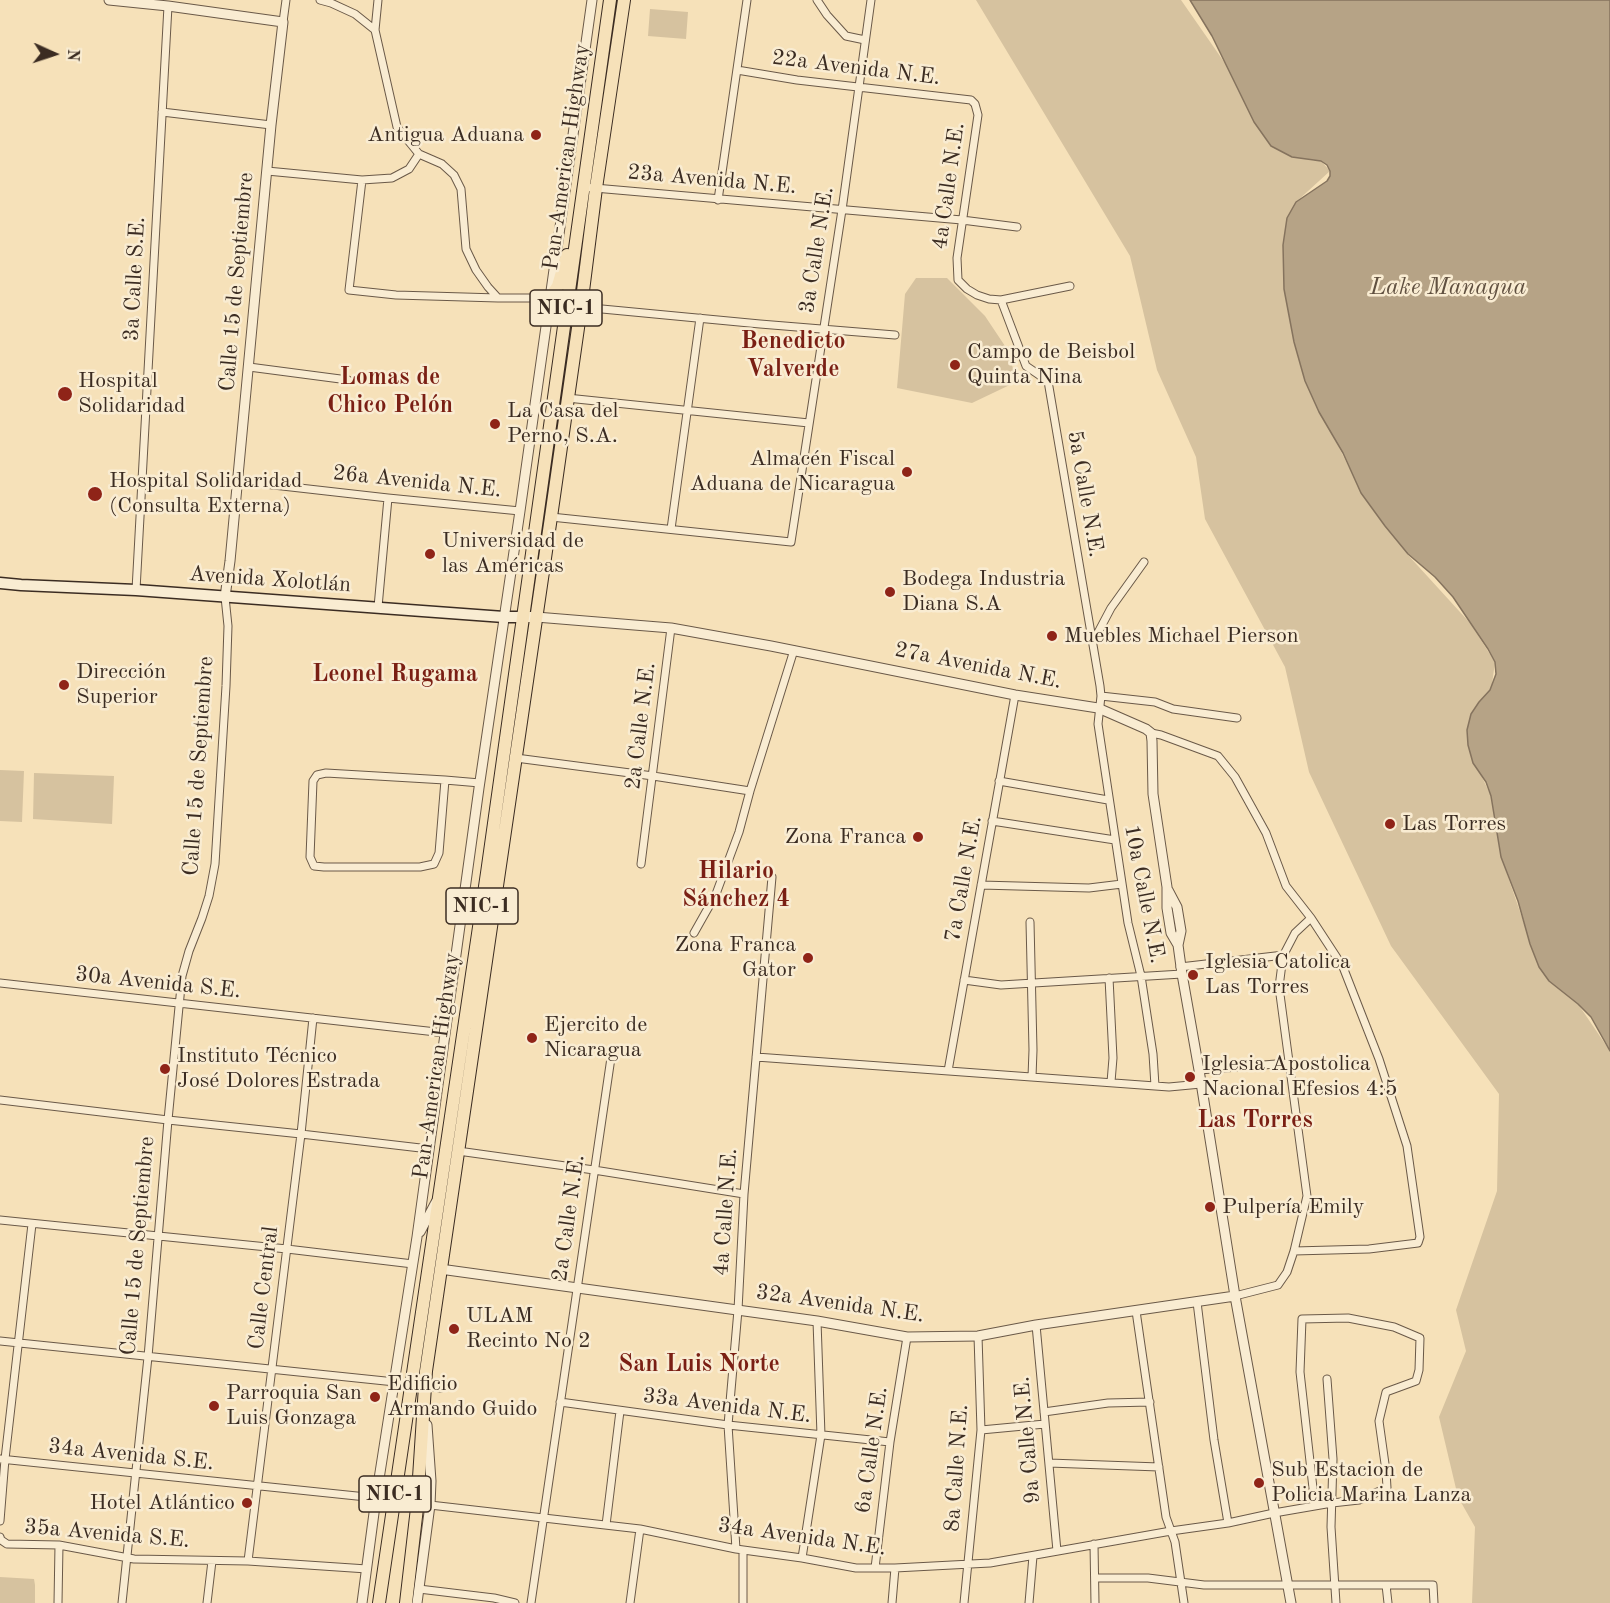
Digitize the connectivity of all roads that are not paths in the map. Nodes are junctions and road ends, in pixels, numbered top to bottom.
1 (109, 0) edge
2 (286, 0) edge
3 (320, 0) edge
4 (378, 0) edge
5 (592, 0) edge
6 (610, 0) edge
7 (624, 0) edge
8 (747, 0) edge
9 (817, 0) edge
10 (871, 0) edge
11 (153, 2) edge
12 (168, 6) junction
13 (283, 22) junction
14 (375, 30) junction
15 (865, 40) junction
16 (737, 70) junction
17 (858, 86) junction
18 (971, 100) joint
19 (162, 112) junction
20 (271, 125) junction
21 (419, 154) junction
22 (267, 171) junction
23 (362, 180) junction
24 (590, 188) junction
25 (718, 200) junction
26 (842, 210) junction
27 (962, 220) junction
28 (1017, 227) dead end
29 (1070, 286) dead end
30 (498, 298) junction
31 (550, 298) junction
32 (1001, 300) junction
33 (581, 307) junction
34 (700, 318) junction
35 (823, 329) junction
36 (895, 335) dead end
37 (249, 367) junction
38 (348, 380) dead end
39 (567, 398) junction
40 (687, 410) junction
41 (808, 423) junction
42 (238, 482) junction
43 (388, 498) junction
44 (520, 511) junction
45 (551, 517) junction
46 (671, 529) junction
47 (1144, 562) dead end
48 (0, 583) edge
49 (136, 590) junction
50 (225, 597) junction
51 (378, 607) junction
52 (505, 617) junction
53 (522, 617) junction
54 (536, 617) junction
55 (671, 627) junction
56 (1093, 642) junction
57 (794, 650) junction
58 (1015, 694) junction
59 (1101, 696) junction
60 (1098, 708) junction
61 (1237, 718) dead end
62 (1150, 733) junction
63 (516, 758) junction
64 (653, 776) junction
65 (445, 780) junction
66 (999, 781) junction
67 (480, 783) junction
68 (750, 791) junction
69 (1108, 800) junction
70 (992, 821) junction
71 (1114, 840) junction
72 (641, 864) dead end
73 (771, 877) dead end
74 (1122, 884) junction
75 (981, 885) junction
76 (1311, 918) junction
77 (1030, 922) dead end
78 (694, 933) dead end
79 (1284, 955) junction
80 (1181, 970) junction
81 (1141, 976) junction
82 (1109, 978) junction
83 (964, 980) junction
84 (0, 983) edge
85 (1032, 983) junction
86 (179, 1003) junction
87 (313, 1018) junction
88 (445, 1033) junction
89 (612, 1051) dead end
90 (756, 1057) junction
91 (1289, 1063) junction
92 (1198, 1070) junction
93 (948, 1071) junction
94 (1032, 1077) junction
95 (1111, 1082) junction
96 (1201, 1084) junction
97 (1155, 1086) junction
98 (0, 1100) edge
99 (168, 1120) junction
100 (301, 1134) junction
101 (429, 1149) junction
102 (458, 1151) junction
103 (594, 1170) junction
104 (440, 1194) junction
105 (744, 1194) junction
106 (0, 1220) edge
107 (32, 1224) junction
108 (158, 1237) junction
109 (417, 1237) junction
110 (287, 1249) junction
111 (1294, 1251) junction
112 (413, 1264) junction
113 (440, 1269) junction
114 (577, 1287) junction
115 (1234, 1296) junction
116 (1197, 1302) junction
117 (738, 1310) junction
118 (1136, 1311) junction
119 (817, 1321) junction
120 (1036, 1325) junction
121 (978, 1336) junction
122 (907, 1337) junction
123 (0, 1341) edge
124 (18, 1343) junction
125 (148, 1357) junction
126 (273, 1370) junction
127 (1327, 1379) dead end
128 (395, 1382) junction
129 (424, 1386) junction
130 (441, 1388) dead end
131 (561, 1402) junction
132 (1150, 1402) junction
133 (620, 1411) junction
134 (1044, 1412) junction
135 (1045, 1424) junction
136 (728, 1425) junction
137 (981, 1430) junction
138 (820, 1435) junction
139 (890, 1442) junction
140 (3, 1459) edge
141 (1049, 1463) junction
142 (1159, 1467) junction
143 (136, 1473) junction
144 (257, 1486) junction
145 (376, 1498) junction
146 (1332, 1503) junction
147 (430, 1505) junction
148 (1315, 1506) junction
149 (1274, 1513) junction
150 (544, 1517) junction
151 (0, 1521) edge
152 (1228, 1523) junction
153 (606, 1525) junction
154 (640, 1529) junction
155 (1171, 1531) junction
156 (0, 1538) edge
157 (1094, 1544) junction
158 (59, 1545) junction
159 (740, 1549) junction
160 (1057, 1551) junction
161 (1033, 1556) junction
162 (126, 1558) junction
163 (802, 1558) junction
164 (212, 1561) junction
165 (248, 1561) junction
166 (967, 1565) junction
167 (875, 1568) junction
168 (895, 1568) junction
169 (367, 1569) junction
170 (1095, 1578) junction
171 (1180, 1581) junction
172 (1287, 1585) junction
173 (1334, 1585) junction
174 (1386, 1585) junction
175 (419, 1589) junction
176 (58, 1603) edge
177 (122, 1603) edge
178 (207, 1603) edge
179 (362, 1603) edge
180 (380, 1603) edge
181 (406, 1603) edge
182 (417, 1603) edge
183 (515, 1603) edge
184 (531, 1603) edge
185 (630, 1603) edge
186 (743, 1603) edge
187 (892, 1603) edge
188 (964, 1603) edge
189 (1029, 1603) edge
190 (1095, 1603) edge
191 (1184, 1603) edge
192 (1291, 1603) edge
193 (1336, 1603) edge
194 (1388, 1603) edge
195 (1434, 1603) edge

1 - 11 street
2 - 13 street, Calle 15 de Septiembre
3 - 14 street
4 - 14 street
5 - 31 street
6 - 24 highway, Pan-American Highway / NIC-1
7 - 24 highway, Pan-American Highway / NIC-1
8 - 16 street
9 - 15 street
10 - 15 street, 3a Calle N.E.
11 - 12 street
12 - 13 street
12 - 19 street, 3a Calle S.E.
13 - 20 street, Calle 15 de Septiembre
14 - 21 street
15 - 17 street, 3a Calle N.E.
16 - 17 street, 22a Avenida N.E.
16 - 25 street
17 - 18 street, 22a Avenida N.E.
17 - 26 street, 3a Calle N.E.
18 - 27 street, 4a Calle N.E.
19 - 20 street
19 - 49 street, 3a Calle S.E.
20 - 22 street, Calle 15 de Septiembre
21 - 23 street
21 - 30 street
22 - 23 street
22 - 37 street, Calle 15 de Septiembre
23 - 30 street
24 - 25 street, 23a Avenida N.E.
24 - 31 highway
24 - 33 highway, Pan-American Highway / NIC-1
24 - 53 highway, Pan-American Highway / NIC-1
25 - 26 street, 23a Avenida N.E.
26 - 27 street, 23a Avenida N.E.
26 - 35 street, 3a Calle N.E.
27 - 28 street, 23a Avenida N.E.
27 - 32 street, 4a Calle N.E.
29 - 32 street
30 - 31 street
31 - 44 street
32 - 56 street, 5a Calle N.E.
33 - 34 street
33 - 39 highway, Pan-American Highway / NIC-1
34 - 35 street
34 - 40 street
35 - 36 street
35 - 41 street, 3a Calle N.E.
37 - 38 street
37 - 42 street, Calle 15 de Septiembre
39 - 40 street
39 - 45 highway, Pan-American Highway / NIC-1
40 - 41 street
40 - 46 street
41 - 46 street, 3a Calle N.E.
42 - 43 street, 26a Avenida N.E.
42 - 50 street, Calle 15 de Septiembre
43 - 44 street, 26a Avenida N.E.
43 - 51 street
44 - 52 street
45 - 46 street
45 - 54 highway, Pan-American Highway / NIC-1
47 - 56 street
48 - 49 main road, Avenida Xolotlán
49 - 50 main road, Avenida Xolotlán
50 - 51 main road, Avenida Xolotlán
50 - 86 street, Calle 15 de Septiembre
51 - 52 main road, Avenida Xolotlán
52 - 53 main road, Avenida Xolotlán
52 - 67 street
53 - 54 main road, Avenida Xolotlán
53 - 104 highway, Pan-American Highway / NIC-1
54 - 55 street, 27a Avenida N.E.
54 - 63 highway, Pan-American Highway / NIC-1
55 - 57 street, 27a Avenida N.E.
55 - 64 street, 2a Calle N.E.
56 - 59 street, 5a Calle N.E.
57 - 58 street, 27a Avenida N.E.
57 - 68 street
58 - 60 street, 27a Avenida N.E.
58 - 66 street, 7a Calle N.E.
59 - 60 street, 5a Calle N.E.
59 - 61 street
60 - 62 street, 27a Avenida N.E.
60 - 69 street, 10a Calle N.E.
62 - 76 street, 27a Avenida N.E.
62 - 80 street
63 - 64 street
63 - 102 highway, Pan-American Highway / NIC-1
64 - 68 street
64 - 72 street, 2a Calle N.E.
65 - 65 street
65 - 67 street
66 - 69 street
66 - 70 street, 7a Calle N.E.
67 - 88 street
68 - 78 street
69 - 71 street, 10a Calle N.E.
70 - 71 street
70 - 75 street, 7a Calle N.E.
71 - 74 street, 10a Calle N.E.
73 - 90 street, 4a Calle N.E.
74 - 75 street
74 - 81 street, 10a Calle N.E.
75 - 83 street, 7a Calle N.E.
76 - 79 street
76 - 111 street, 27a Avenida N.E.
77 - 85 street
79 - 80 street
79 - 91 street
80 - 81 street
80 - 92 street
81 - 82 street
81 - 97 street, 10a Calle N.E.
82 - 85 street
82 - 95 street
83 - 85 street
83 - 93 street, 7a Calle N.E.
84 - 86 street, 30a Avenida S.E.
85 - 94 street
86 - 87 street, 30a Avenida S.E.
86 - 99 street, Calle 15 de Septiembre
87 - 88 street, 30a Avenida S.E.
87 - 100 street, Calle Central
88 - 101 street
89 - 103 street, 2a Calle N.E.
90 - 93 street
90 - 105 street, 4a Calle N.E.
91 - 92 street
91 - 111 street
92 - 96 street
93 - 94 street
94 - 95 street
95 - 97 street
96 - 97 street
96 - 115 street
98 - 99 street
99 - 100 street
99 - 108 street, Calle 15 de Septiembre
100 - 101 street
100 - 110 street, Calle Central
101 - 109 street
102 - 103 street
102 - 113 highway, Pan-American Highway / NIC-1
103 - 105 street
103 - 114 street, 2a Calle N.E.
104 - 109 street
104 - 180 highway, Pan-American Highway / NIC-1
105 - 117 street, 4a Calle N.E.
106 - 107 street
107 - 108 street
107 - 124 street
108 - 110 street
108 - 125 street, Calle 15 de Septiembre
109 - 112 street
110 - 112 street
110 - 126 street, Calle Central
111 - 115 street
112 - 128 street
113 - 114 street, 32a Avenida N.E.
113 - 129 highway, Pan-American Highway / NIC-1
114 - 117 street, 32a Avenida N.E.
114 - 131 street, 2a Calle N.E.
115 - 116 street, 32a Avenida N.E.
115 - 149 street
116 - 118 street, 32a Avenida N.E.
116 - 152 street
117 - 119 street, 32a Avenida N.E.
117 - 136 street, 4a Calle N.E.
118 - 120 street, 32a Avenida N.E.
118 - 132 street
119 - 122 street, 32a Avenida N.E.
119 - 138 street
120 - 121 street, 32a Avenida N.E.
120 - 134 street, 9a Calle N.E.
121 - 122 street, 32a Avenida N.E.
121 - 137 street, 8a Calle N.E.
122 - 139 street, 6a Calle N.E.
123 - 124 street
124 - 125 street
124 - 140 street
125 - 126 street
125 - 143 street, Calle 15 de Septiembre
126 - 128 street
126 - 144 street, Calle Central
127 - 146 street
128 - 145 street
129 - 130 street
129 - 147 street, NIC-1
129 - 181 highway, Pan-American Highway / NIC-1
131 - 133 street, 33a Avenida N.E.
131 - 150 street, 2a Calle N.E.
132 - 134 street
132 - 142 street
133 - 136 street, 33a Avenida N.E.
133 - 153 street
134 - 135 street, 9a Calle N.E.
135 - 137 street
135 - 141 street, 9a Calle N.E.
136 - 138 street, 33a Avenida N.E.
136 - 159 street, 4a Calle N.E.
137 - 166 street, 8a Calle N.E.
138 - 139 street, 33a Avenida N.E.
138 - 163 street
139 - 167 street, 6a Calle N.E.
140 - 143 street, 34a Avenida S.E.
140 - 151 street
141 - 142 street
141 - 160 street, 9a Calle N.E.
142 - 155 street
143 - 144 street, 34a Avenida S.E.
143 - 162 street, Calle 15 de Septiembre
144 - 145 street
144 - 165 street, Calle Central
145 - 169 street
146 - 148 street, 34a Avenida N.E.
146 - 148 street, 34a Avenida N.E.
146 - 173 street
147 - 150 street, 34a Avenida N.E.
147 - 175 street
148 - 149 street, 34a Avenida N.E.
149 - 152 street, 34a Avenida N.E.
149 - 172 street
150 - 153 street, 34a Avenida N.E.
150 - 184 street, 2a Calle N.E.
152 - 155 street, 34a Avenida N.E.
153 - 154 street, 34a Avenida N.E.
154 - 159 street, 34a Avenida N.E.
154 - 185 street
155 - 157 street, 34a Avenida N.E.
155 - 171 street
156 - 158 street, 35a Avenida S.E.
157 - 160 street, 34a Avenida N.E.
157 - 170 street
158 - 162 street, 35a Avenida S.E.
158 - 176 street
159 - 163 street, 34a Avenida N.E.
159 - 186 street, 4a Calle N.E.
160 - 161 street, 34a Avenida N.E.
161 - 166 street, 34a Avenida N.E.
161 - 189 street
162 - 164 street, 35a Avenida S.E.
162 - 177 street, Calle 15 de Septiembre
163 - 167 street, 34a Avenida N.E.
164 - 165 street, 35a Avenida S.E.
164 - 178 street
165 - 169 street, 35a Avenida S.E.
166 - 168 street, 34a Avenida N.E.
166 - 188 street, 8a Calle N.E.
167 - 168 street, 34a Avenida N.E.
168 - 187 street
169 - 179 street
170 - 171 street
170 - 190 street
171 - 172 street
171 - 191 street
172 - 173 street
172 - 192 street
173 - 174 street
173 - 193 street
174 - 194 street
174 - 195 street
175 - 182 street
175 - 183 street

